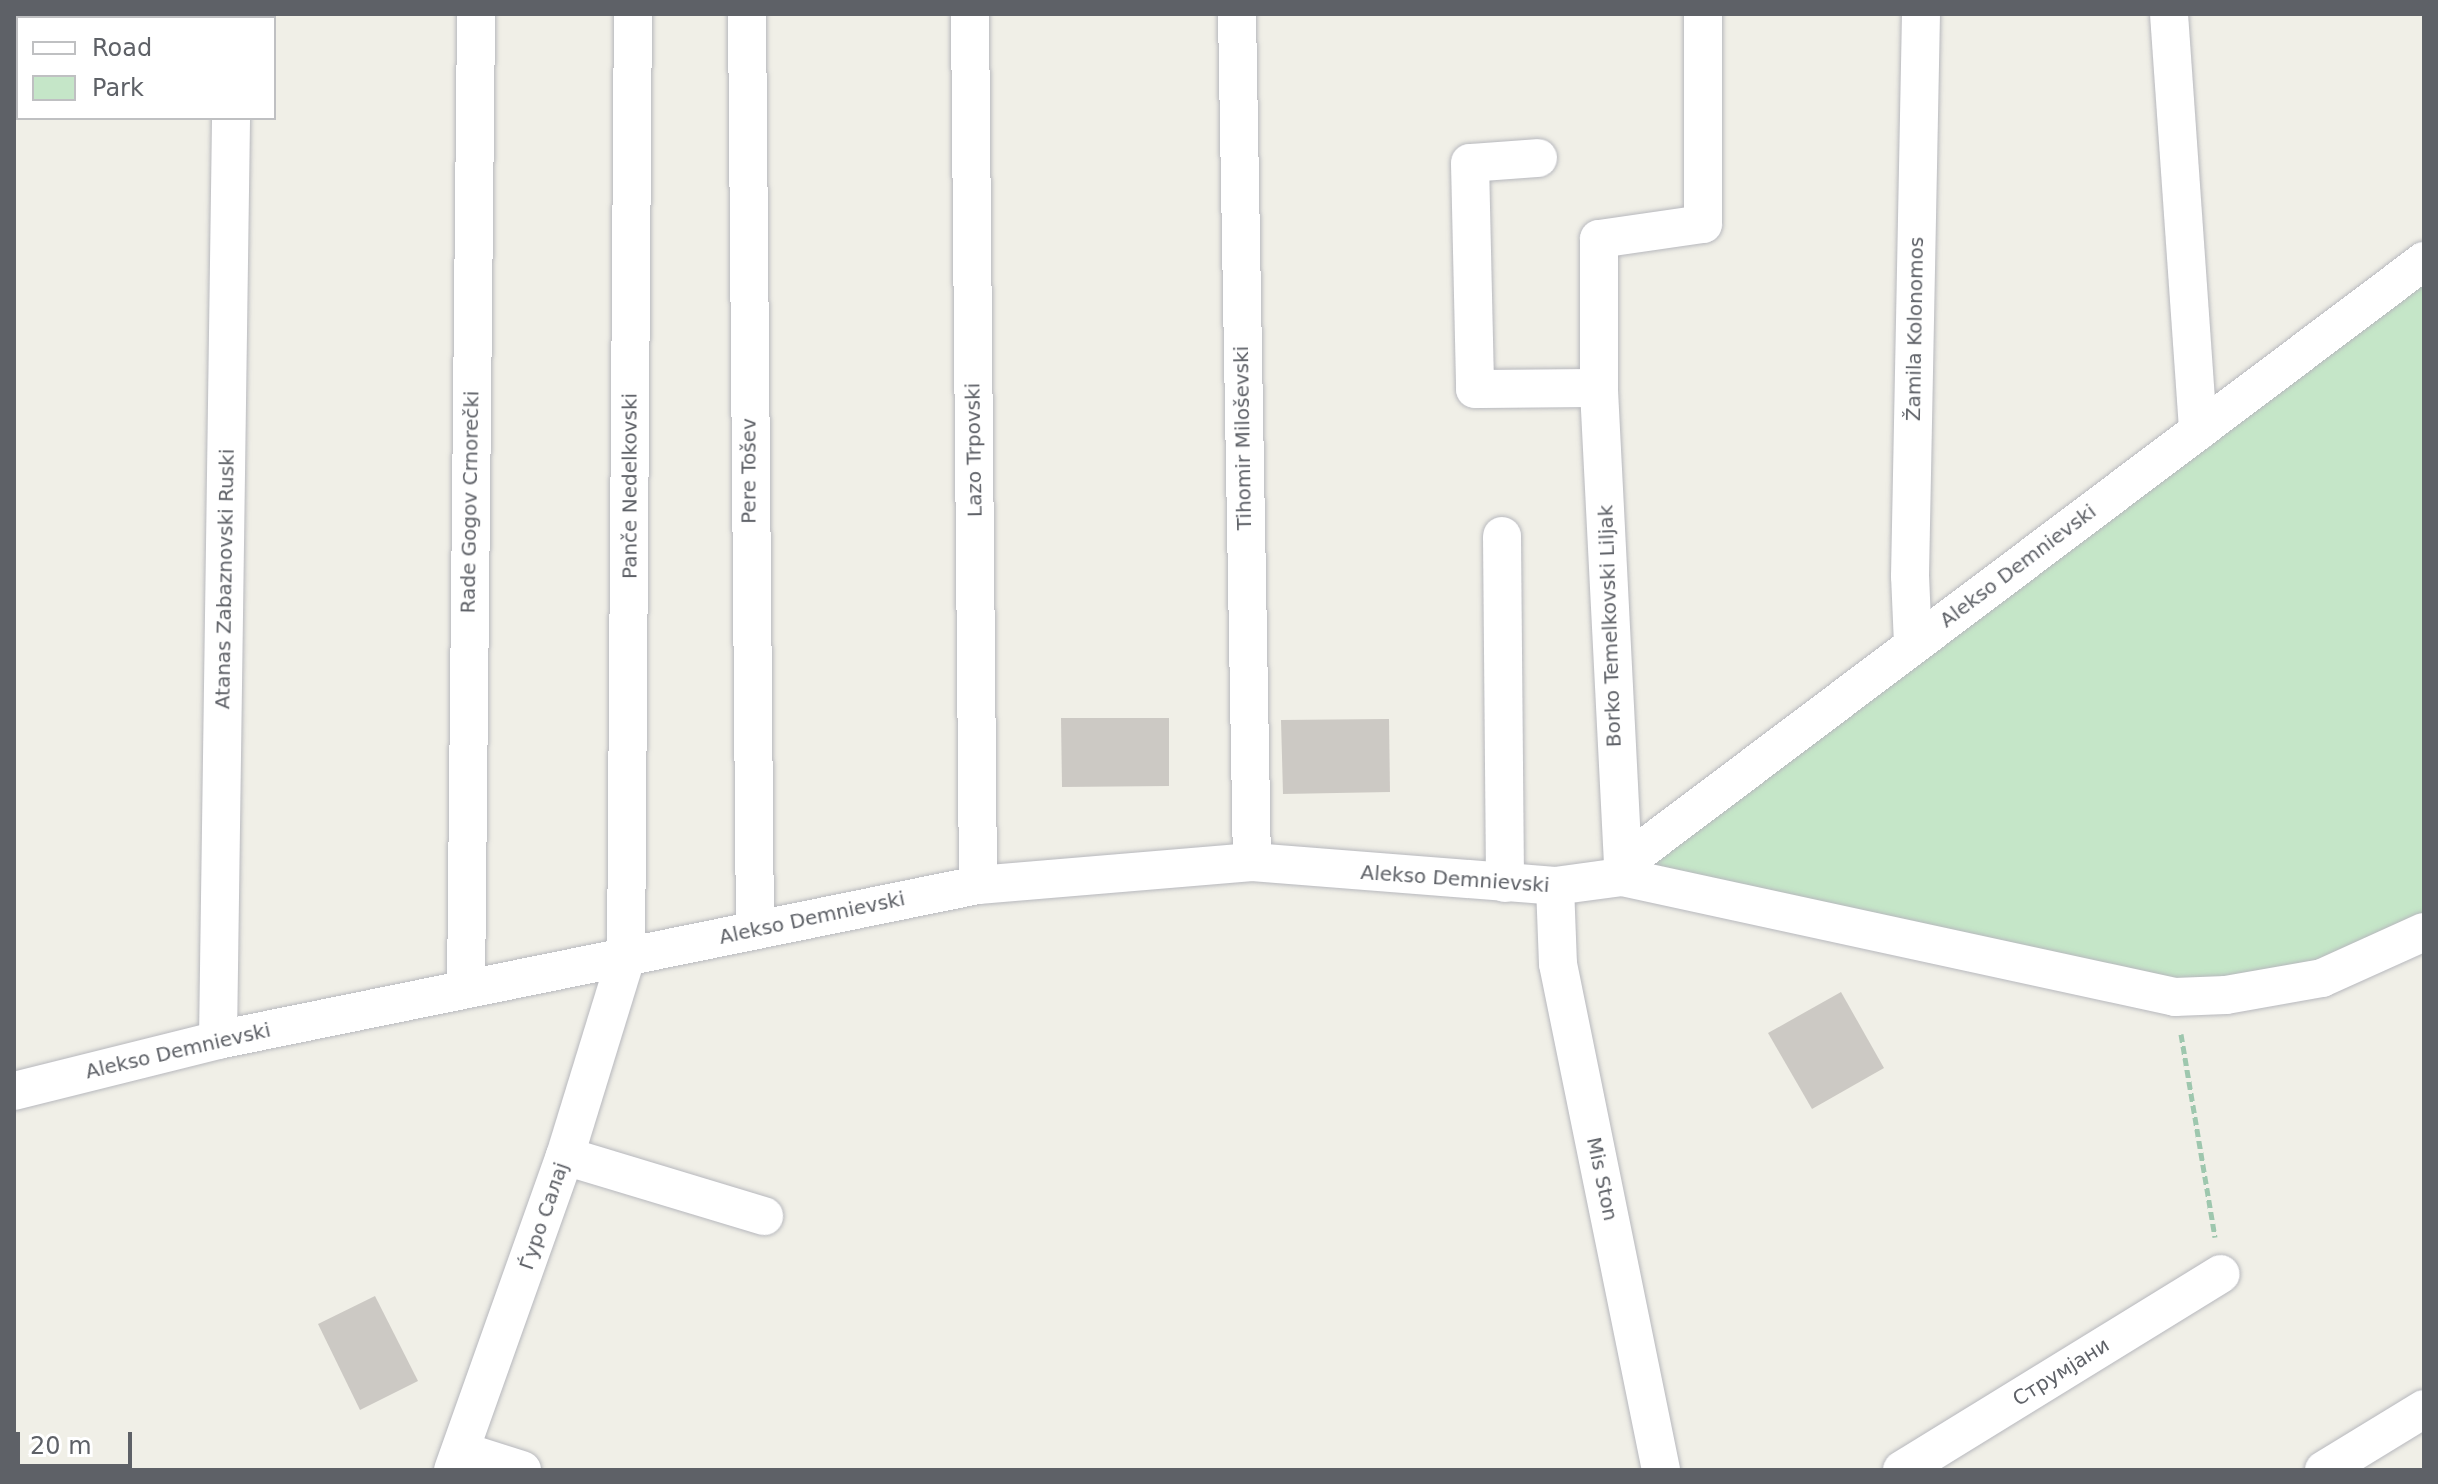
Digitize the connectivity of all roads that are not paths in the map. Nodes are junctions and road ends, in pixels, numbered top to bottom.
1 (476, 14) edge
2 (633, 14) edge
3 (747, 14) edge
4 (970, 14) edge
5 (1237, 14) edge
6 (1703, 14) edge
7 (1921, 14) edge
8 (2169, 14) edge
9 (231, 120) edge
10 (1538, 158) dead end
11 (2424, 261) edge
12 (1599, 388) junction
13 (2198, 431) junction
14 (1502, 536) dead end
15 (1913, 644) junction
16 (1252, 862) junction
17 (1623, 871) junction
18 (1505, 883) junction
19 (978, 885) junction
20 (1555, 886) junction
21 (755, 929) junction
22 (2424, 932) edge
23 (626, 958) junction
24 (466, 989) junction
25 (218, 1040) junction
26 (14, 1091) edge
27 (565, 1156) junction
28 (764, 1216) dead end
29 (2221, 1274) road end
30 (2424, 1409) edge
31 (458, 1461) edge
32 (522, 1470) edge
33 (1661, 1470) edge
34 (1902, 1470) edge
35 (2324, 1470) edge

1 - 24 street, Rade Gogov Crnorečki
2 - 23 street, Panče Nedelkovski
3 - 21 street, Pere Tošev
4 - 19 street, Lazo Trpovski
5 - 16 street, Tihomir Miloševski
6 - 12 street, Borko Temelkovski Liljak
7 - 15 street, Žamila Kolonomos
8 - 13 street
9 - 25 street, Atanas Zabaznovski Ruski
10 - 12 street
11 - 13 street, Alekso Demnievski
12 - 17 street, Borko Temelkovski Liljak
13 - 15 street, Alekso Demnievski
14 - 18 street
15 - 17 street, Alekso Demnievski
16 - 18 street, Alekso Demnievski
16 - 19 street, Alekso Demnievski
17 - 20 street, Alekso Demnievski
17 - 22 street, Alekso Demnievski
18 - 20 street, Alekso Demnievski
19 - 21 street, Alekso Demnievski
20 - 33 street, Mis Ston
21 - 23 street, Alekso Demnievski
23 - 24 street, Alekso Demnievski
23 - 27 street, Ѓуро Салај
24 - 25 street, Alekso Demnievski
25 - 26 street, Alekso Demnievski
27 - 28 street
27 - 31 street, Ѓуро Салај
29 - 34 street, Струмјани
30 - 35 street
31 - 32 street

